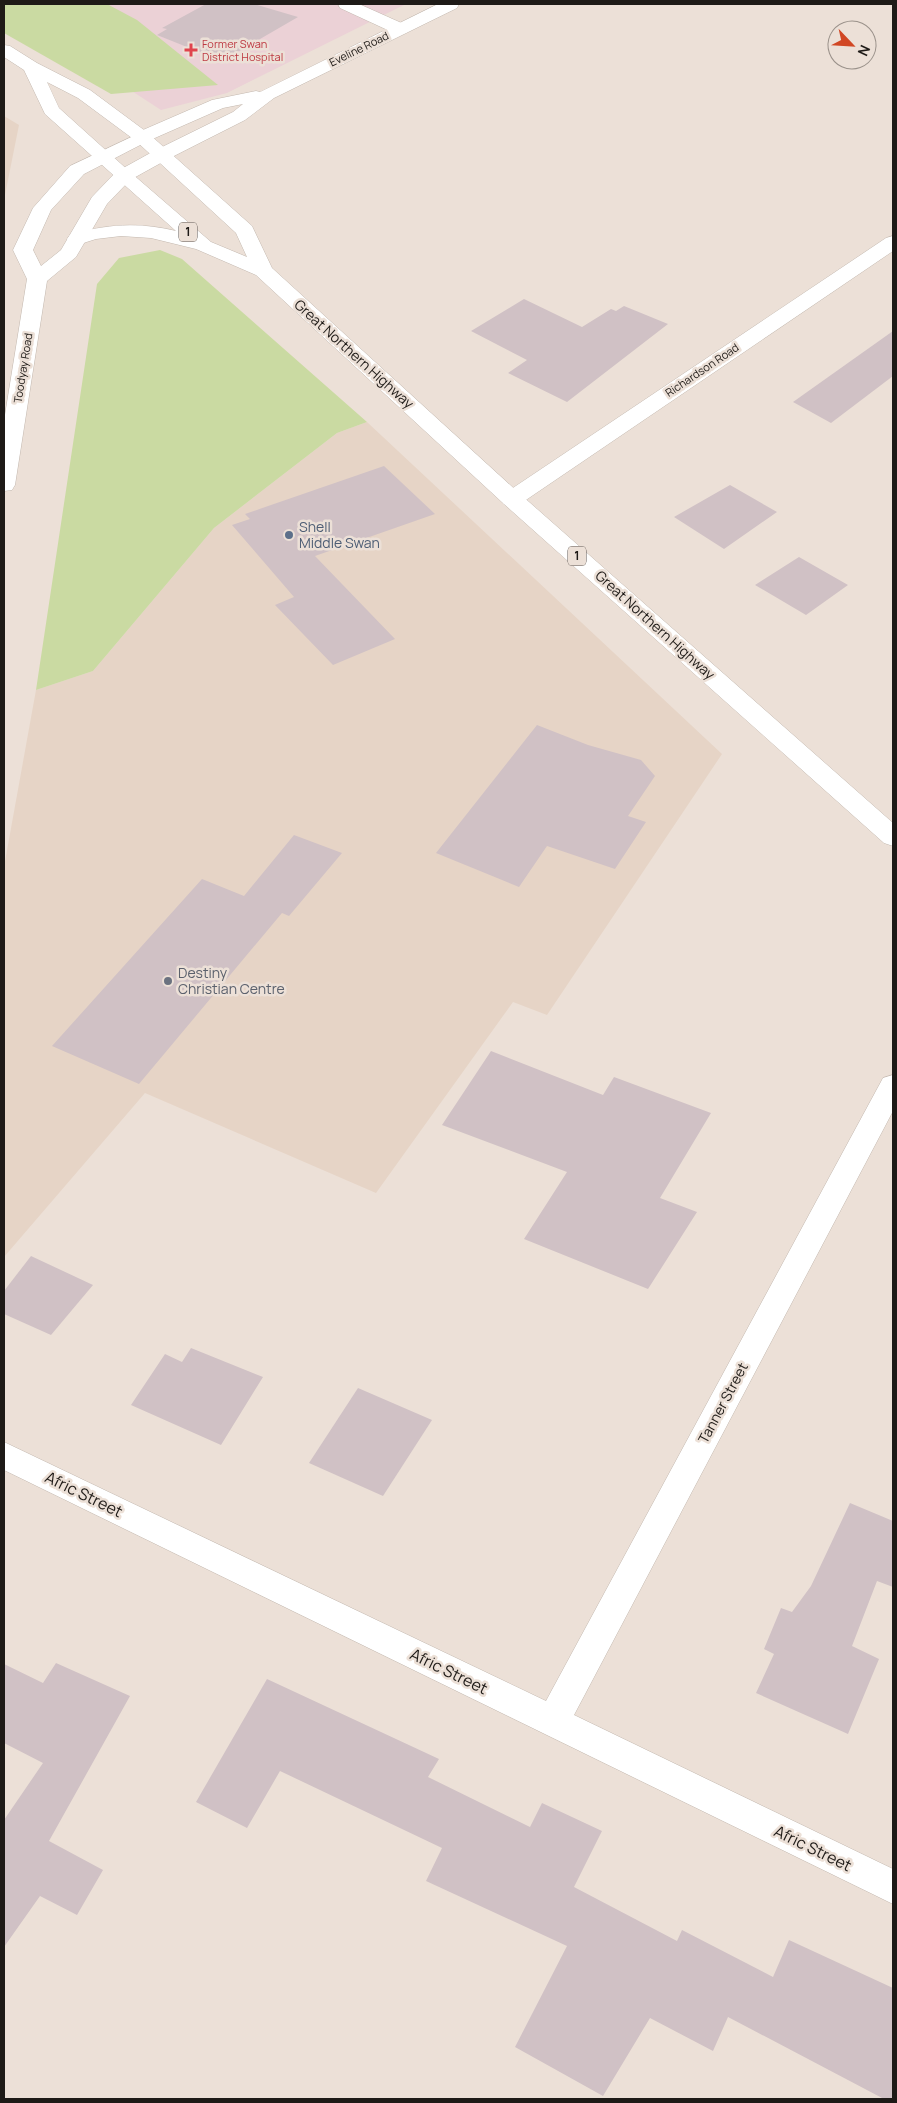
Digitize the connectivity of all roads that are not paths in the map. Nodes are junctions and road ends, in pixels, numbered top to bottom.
1 (346, 4) edge
2 (450, 4) edge
3 (400, 28) junction
4 (4, 50) edge
5 (31, 67) junction
6 (268, 94) junction
7 (142, 137) junction
8 (161, 155) junction
9 (102, 156) junction
10 (123, 176) junction
11 (77, 239) junction
12 (893, 242) edge
13 (204, 246) junction
14 (263, 271) junction
15 (37, 279) junction
16 (4, 486) edge
17 (512, 499) junction
18 (893, 837) edge
19 (893, 1085) edge
20 (4, 1455) edge
21 (553, 1721) junction
22 (893, 1887) edge

1 - 3 main road
2 - 3 main road, Eveline Road
3 - 6 main road, Eveline Road
4 - 5 main road, Great Northern Highway / 1
5 - 7 main road, Great Northern Highway / 1
5 - 9 main road, Great Northern Highway / 1
6 - 7 main road, Eveline Road
6 - 8 main road, Eveline Road
7 - 8 main road, Great Northern Highway / 1
7 - 9 main road
8 - 10 main road
8 - 14 main road, Great Northern Highway / 1
9 - 10 main road, Great Northern Highway / 1
9 - 15 main road
10 - 11 main road
10 - 13 main road, Great Northern Highway / 1
11 - 13 main road
11 - 15 main road
12 - 17 main road, Richardson Road
13 - 14 main road, Great Northern Highway / 1
14 - 17 main road, Great Northern Highway / 1
15 - 16 main road, Toodyay Road
17 - 18 main road, Great Northern Highway / 1
19 - 21 main road, Tanner Street
20 - 21 main road, Afric Street
21 - 22 main road, Afric Street

